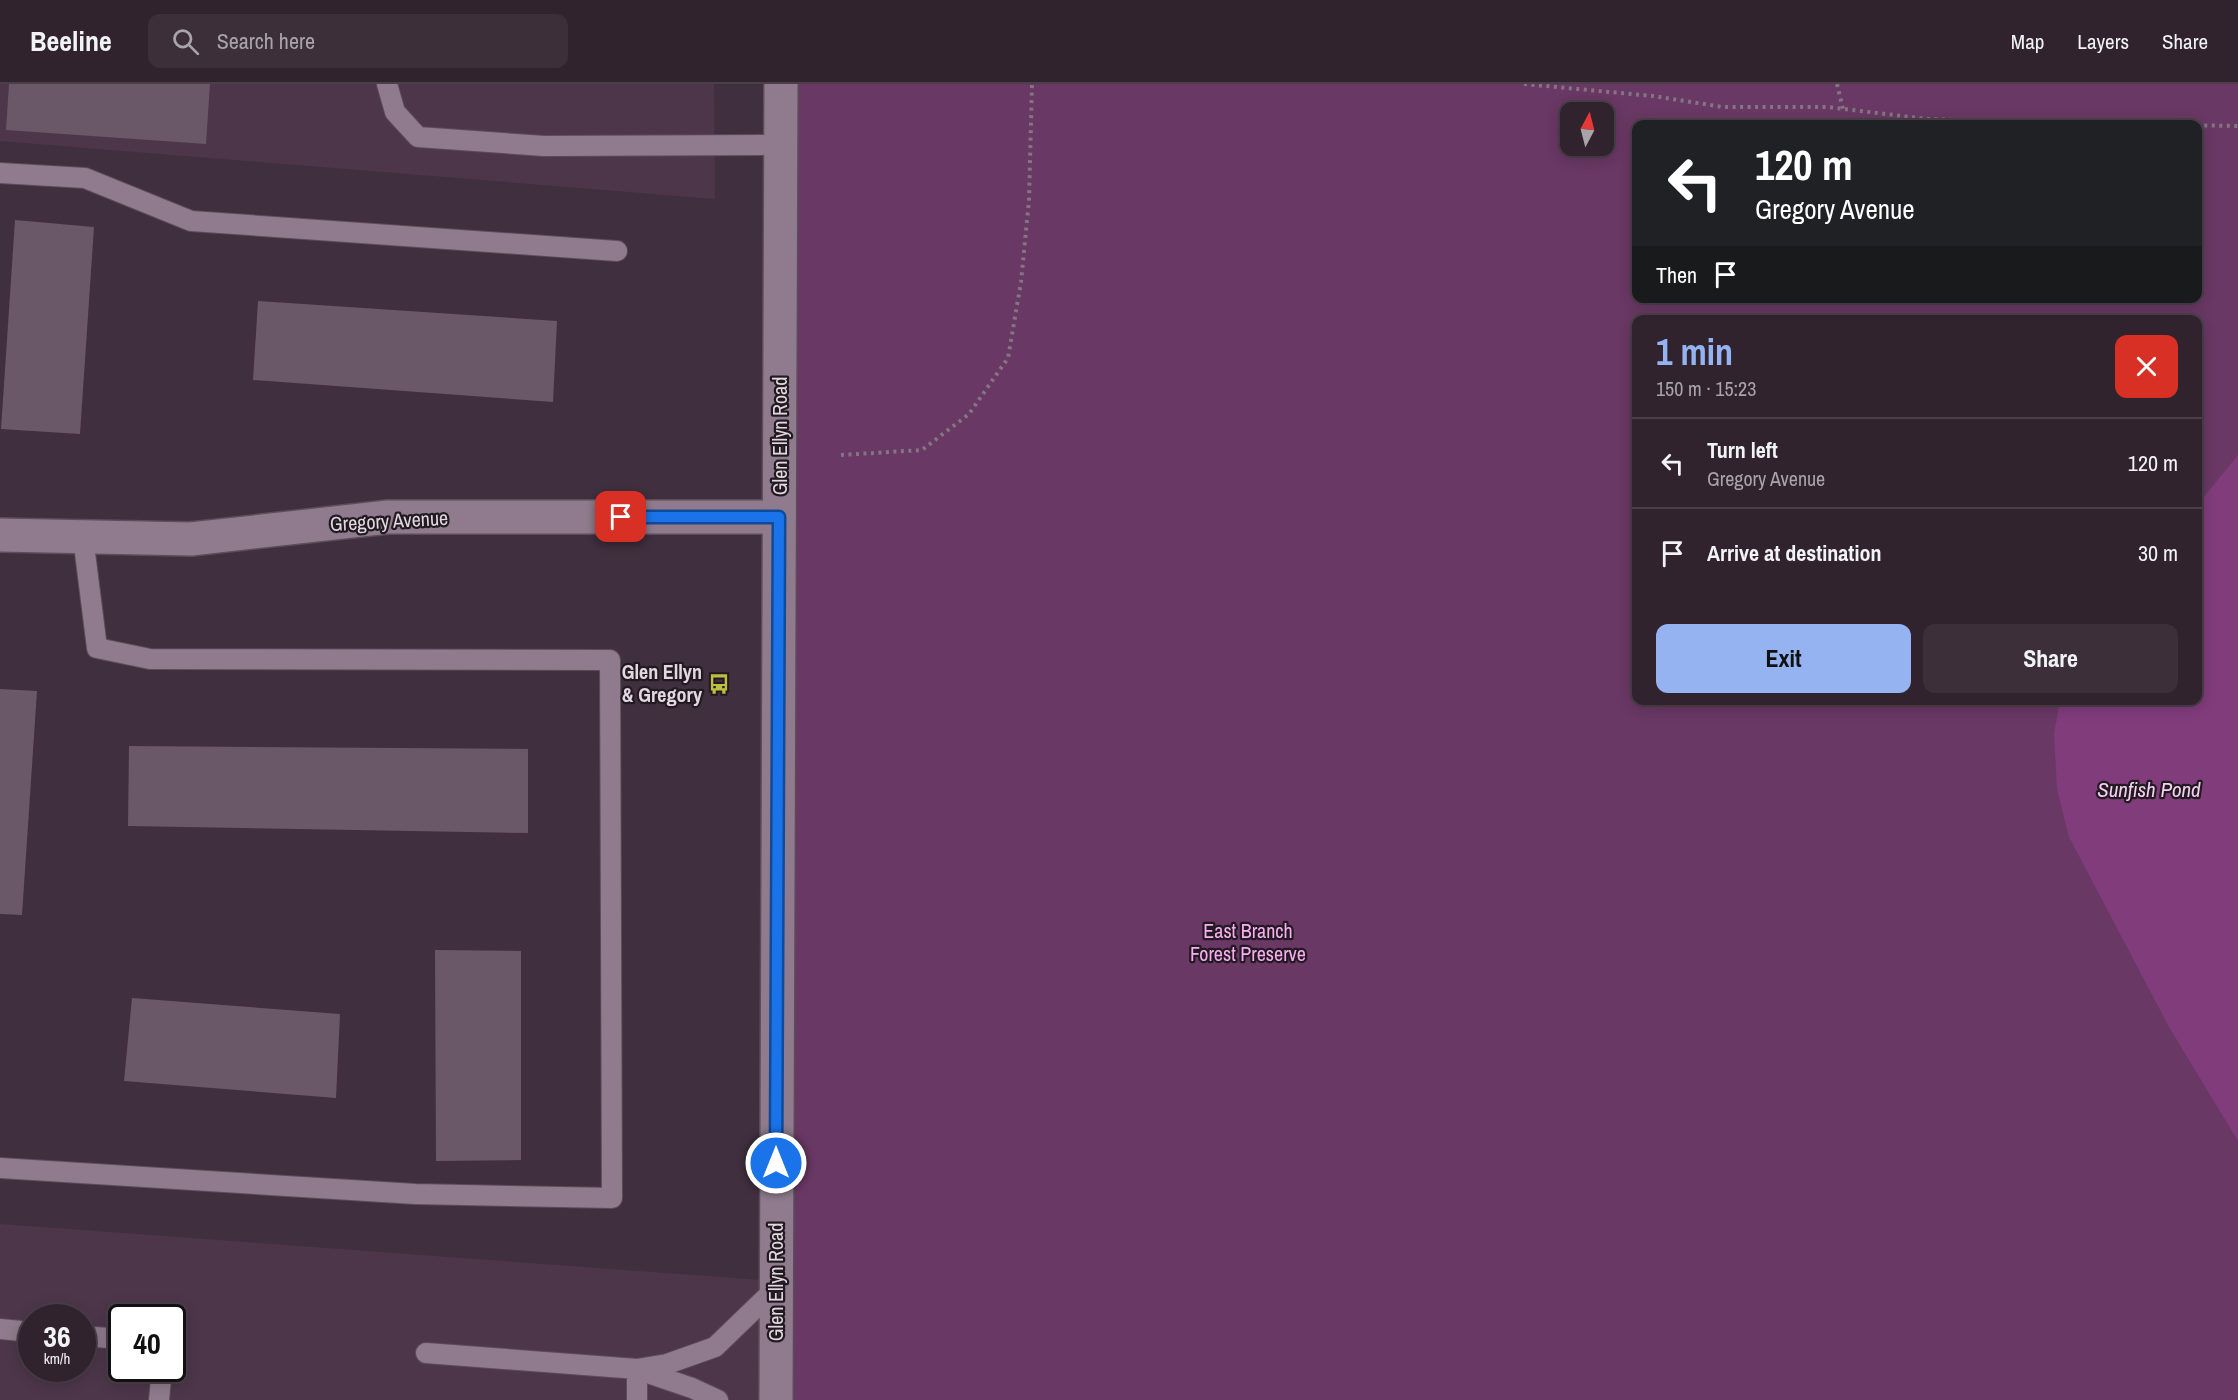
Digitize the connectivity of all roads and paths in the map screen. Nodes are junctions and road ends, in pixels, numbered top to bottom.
1 (387, 84) edge
2 (781, 84) edge
3 (1032, 84) edge
4 (1524, 84) edge
5 (1837, 84) edge
6 (1843, 109) junction
7 (1971, 120) edge
8 (2202, 125) edge
9 (2238, 126) edge
10 (781, 145) junction
11 (0, 173) edge
12 (618, 251) dead end
13 (841, 456) dead end
14 (779, 517) junction
15 (0, 535) edge
16 (83, 537) junction
17 (0, 1168) edge
18 (776, 1288) junction
19 (0, 1329) edge
20 (18, 1331) edge
21 (426, 1353) dead end
22 (637, 1369) junction
23 (161, 1382) edge
24 (159, 1400) edge
25 (637, 1400) edge
26 (718, 1400) edge
27 (776, 1400) edge

1 - 10 lane
2 - 10 street, Glen Ellyn Road
3 - 13 path
4 - 6 path
5 - 6 path
6 - 7 path
8 - 9 path
10 - 14 street, Glen Ellyn Road
11 - 12 lane
14 - 16 street, Gregory Avenue
14 - 18 street, Glen Ellyn Road
15 - 16 street, Gregory Avenue
16 - 17 lane
18 - 22 lane
18 - 27 street, Glen Ellyn Road
19 - 20 lane
21 - 22 lane
22 - 25 lane
22 - 26 lane
23 - 24 lane

